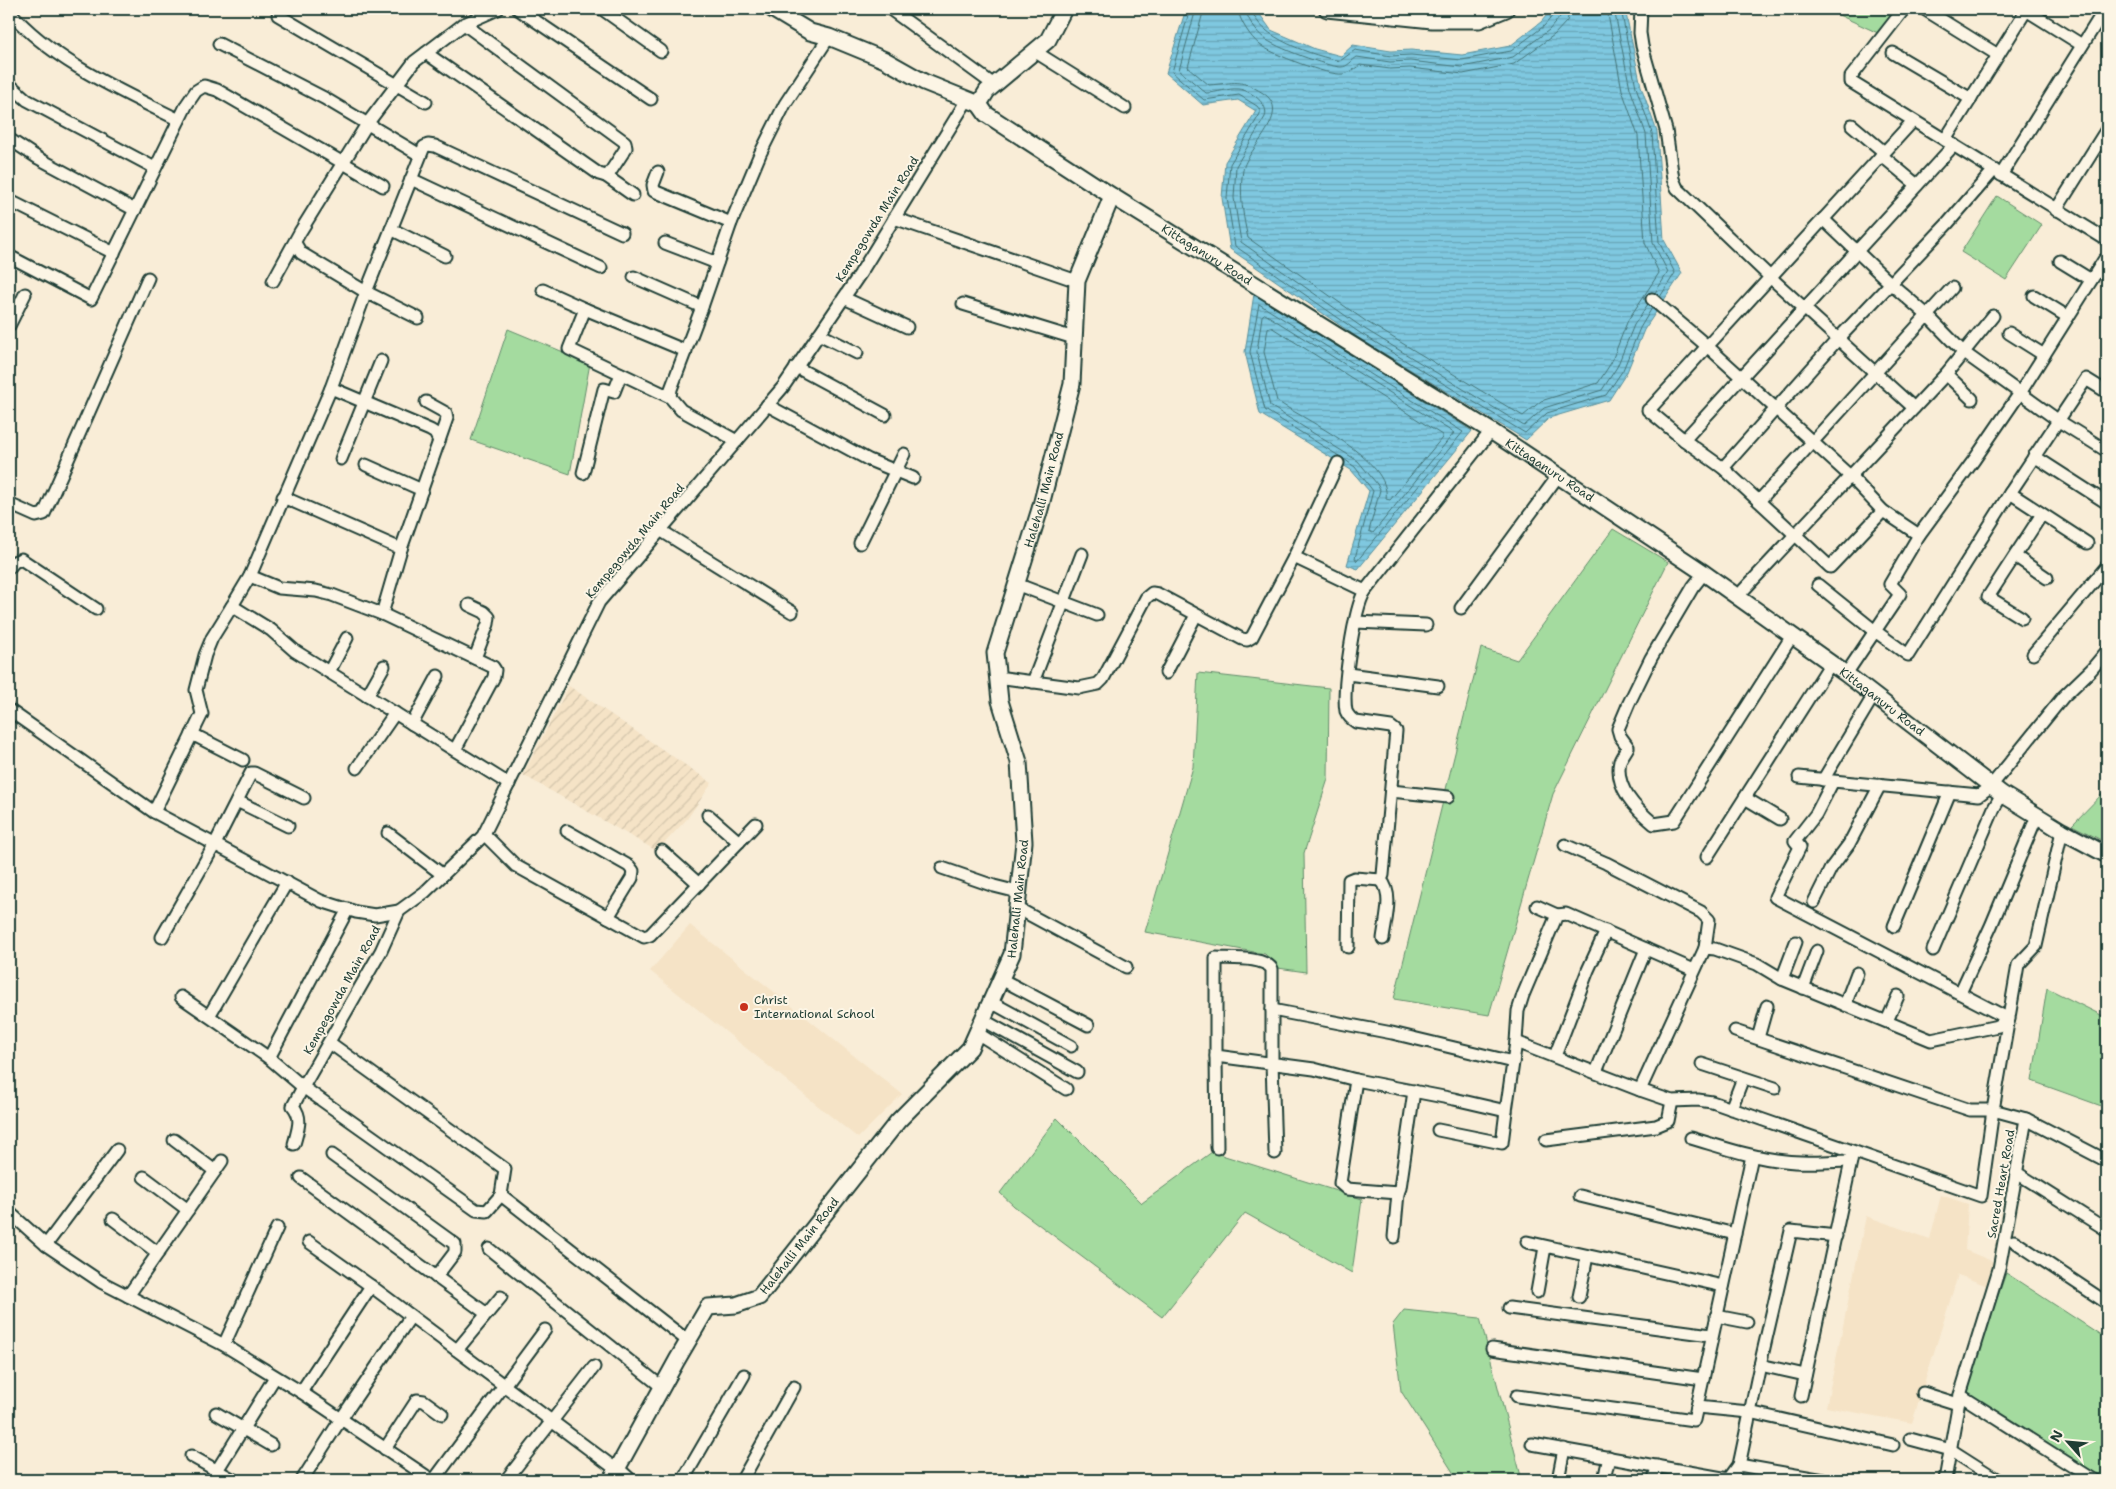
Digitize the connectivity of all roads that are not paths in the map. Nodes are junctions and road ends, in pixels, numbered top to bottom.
1 (498, 9) edge
2 (518, 9) edge
3 (602, 9) edge
4 (772, 9) edge
5 (890, 9) edge
6 (1064, 9) edge
7 (1326, 9) edge
8 (1506, 9) edge
9 (1640, 9) edge
10 (1904, 9) edge
11 (1924, 9) edge
12 (2104, 9) edge
13 (9, 11) edge
14 (1369, 11) edge
15 (2022, 11) edge
16 (278, 15) dead end
17 (464, 24) junction
18 (829, 37) junction
19 (219, 44) dead end
20 (2082, 45) junction
21 (661, 51) dead end
22 (1034, 51) junction
23 (426, 53) junction
24 (1893, 53) dead end
25 (1998, 55) junction
26 (9, 84) edge
27 (994, 85) junction
28 (395, 86) junction
29 (651, 99) dead end
30 (1971, 99) junction
31 (426, 102) dead end
32 (973, 102) junction
33 (1125, 108) dead end
34 (179, 120) junction
35 (1913, 121) junction
36 (367, 124) junction
37 (1852, 125) dead end
38 (2107, 129) edge
39 (9, 139) edge
40 (1950, 143) junction
41 (1882, 154) junction
42 (420, 155) junction
43 (342, 163) junction
44 (155, 168) junction
45 (658, 172) dead end
46 (1997, 172) junction
47 (606, 176) junction
48 (411, 179) junction
49 (1917, 185) junction
50 (383, 186) dead end
51 (633, 195) dead end
52 (1112, 196) junction
53 (14, 203) dead end
54 (135, 210) junction
55 (2056, 210) junction
56 (894, 218) junction
57 (1823, 219) junction
58 (731, 223) junction
59 (391, 229) junction
60 (622, 233) dead end
61 (2107, 240) edge
62 (665, 243) dead end
63 (295, 244) junction
64 (1857, 251) junction
65 (114, 253) junction
66 (9, 256) edge
67 (445, 256) dead end
68 (2104, 260) dead end
69 (2060, 262) dead end
70 (717, 263) junction
71 (601, 268) dead end
72 (634, 277) dead end
73 (1770, 277) junction
74 (148, 278) dead end
75 (2090, 280) junction
76 (273, 281) dead end
77 (1078, 281) junction
78 (1890, 283) junction
79 (1952, 288) dead end
80 (543, 290) dead end
81 (366, 292) junction
82 (25, 294) dead end
83 (2034, 296) dead end
84 (844, 298) junction
85 (1652, 299) dead end
86 (964, 304) dead end
87 (702, 307) junction
88 (1804, 308) junction
89 (585, 309) junction
90 (1927, 315) junction
91 (1993, 316) dead end
92 (2068, 317) junction
93 (418, 318) dead end
94 (9, 326) edge
95 (907, 327) dead end
96 (2009, 333) dead end
97 (819, 334) junction
98 (1074, 338) junction
99 (1838, 339) junction
100 (1707, 346) junction
101 (686, 351) junction
102 (1963, 352) junction
103 (857, 353) dead end
104 (2044, 355) junction
105 (380, 360) dead end
106 (796, 367) junction
107 (1875, 372) junction
108 (621, 374) junction
109 (1946, 374) junction
110 (1741, 377) junction
111 (330, 388) junction
112 (2107, 392) edge
113 (2020, 393) junction
114 (670, 397) junction
115 (1972, 400) dead end
116 (363, 402) junction
117 (426, 402) dead end
118 (767, 405) junction
119 (1914, 408) junction
120 (1777, 409) junction
121 (885, 415) dead end
122 (2059, 421) junction
123 (1490, 431) junction
124 (439, 440) junction
125 (1684, 440) junction
126 (737, 441) junction
127 (1813, 442) junction
128 (2107, 451) edge
129 (904, 454) dead end
130 (2034, 456) junction
131 (341, 460) dead end
132 (1338, 463) dead end
133 (366, 465) dead end
134 (1723, 468) junction
135 (896, 471) junction
136 (583, 473) dead end
137 (1558, 476) junction
138 (1850, 476) junction
139 (913, 478) dead end
140 (422, 490) junction
141 (2010, 494) junction
142 (283, 497) junction
143 (1759, 501) junction
144 (2107, 503) edge
145 (9, 504) edge
146 (1883, 511) junction
147 (2042, 514) junction
148 (660, 530) junction
149 (1796, 534) junction
150 (1919, 535) junction
151 (860, 543) dead end
152 (2087, 543) dead end
153 (401, 549) junction
154 (1082, 554) dead end
155 (2014, 556) junction
156 (1294, 557) junction
157 (2107, 566) edge
158 (9, 568) edge
159 (1704, 573) junction
160 (250, 576) junction
161 (2047, 578) dead end
162 (1016, 584) junction
163 (1818, 585) dead end
164 (1365, 591) junction
165 (1737, 597) junction
166 (1064, 602) junction
167 (470, 605) dead end
168 (232, 606) junction
169 (96, 608) dead end
170 (1461, 608) dead end
171 (792, 612) dead end
172 (382, 614) junction
173 (1097, 615) dead end
174 (1196, 615) junction
175 (2022, 618) dead end
176 (1355, 622) junction
177 (1426, 624) dead end
178 (1876, 631) junction
179 (1792, 636) junction
180 (346, 638) dead end
181 (2107, 651) edge
182 (2033, 654) dead end
183 (476, 658) junction
184 (1830, 663) junction
185 (384, 666) dead end
186 (329, 672) junction
187 (1166, 673) dead end
188 (1348, 674) junction
189 (1846, 674) junction
190 (438, 676) dead end
191 (998, 676) junction
192 (1033, 682) junction
193 (1438, 686) dead end
194 (1874, 695) junction
195 (367, 696) junction
196 (9, 710) edge
197 (394, 713) junction
198 (412, 724) junction
199 (192, 734) junction
200 (454, 750) junction
201 (243, 760) dead end
202 (357, 768) dead end
203 (1800, 777) dead end
204 (1828, 780) junction
205 (509, 784) junction
206 (1880, 785) junction
207 (1996, 790) junction
208 (1391, 791) junction
209 (1950, 792) junction
210 (1448, 797) dead end
211 (304, 798) dead end
212 (1745, 798) junction
213 (237, 801) junction
214 (154, 812) junction
215 (708, 815) dead end
216 (2037, 816) junction
217 (1780, 819) dead end
218 (756, 824) dead end
219 (288, 826) dead end
220 (567, 830) dead end
221 (2062, 831) junction
222 (388, 833) dead end
223 (484, 834) junction
224 (739, 842) junction
225 (215, 844) junction
226 (1565, 845) dead end
227 (662, 851) dead end
228 (2107, 855) edge
229 (1707, 857) dead end
230 (942, 868) dead end
231 (443, 875) junction
232 (1381, 880) junction
233 (287, 882) junction
234 (699, 884) junction
235 (1018, 892) junction
236 (1814, 902) dead end
237 (1537, 906) dead end
238 (1017, 908) junction
239 (348, 909) junction
240 (399, 911) junction
241 (1557, 915) junction
242 (608, 917) junction
243 (1894, 926) dead end
244 (1606, 931) junction
245 (162, 937) dead end
246 (1383, 939) dead end
247 (1796, 942) dead end
248 (1348, 947) dead end
249 (1704, 948) junction
250 (1646, 949) junction
251 (1933, 950) dead end
252 (1817, 951) dead end
253 (1126, 967) dead end
254 (1694, 970) junction
255 (1856, 973) dead end
256 (1000, 979) junction
257 (1782, 979) junction
258 (1803, 988) junction
259 (1960, 993) junction
260 (1898, 996) dead end
261 (181, 997) dead end
262 (991, 1002) junction
263 (1845, 1005) junction
264 (1767, 1006) dead end
265 (1272, 1010) junction
266 (209, 1016) junction
267 (2009, 1019) junction
268 (1887, 1021) junction
269 (980, 1026) junction
270 (1088, 1026) dead end
271 (1735, 1031) dead end
272 (1758, 1038) junction
273 (1516, 1042) junction
274 (330, 1043) junction
275 (1071, 1046) dead end
276 (1216, 1056) junction
277 (1554, 1056) junction
278 (269, 1058) junction
279 (1513, 1062) junction
280 (1272, 1063) junction
281 (1702, 1064) dead end
282 (1077, 1072) dead end
283 (1596, 1072) junction
284 (1743, 1078) junction
285 (1356, 1080) junction
286 (303, 1087) junction
287 (1775, 1088) dead end
288 (1066, 1089) dead end
289 (1640, 1090) junction
290 (1414, 1091) junction
291 (1672, 1101) junction
292 (1731, 1109) junction
293 (1993, 1110) junction
294 (1506, 1111) junction
295 (2026, 1119) junction
296 (1438, 1130) dead end
297 (1691, 1138) dead end
298 (174, 1140) dead end
299 (1546, 1140) dead end
300 (294, 1144) dead end
301 (1217, 1148) dead end
302 (117, 1150) dead end
303 (1275, 1153) dead end
304 (332, 1156) dead end
305 (1752, 1156) junction
306 (1852, 1156) junction
307 (2107, 1160) edge
308 (222, 1161) dead end
309 (215, 1171) junction
310 (2016, 1173) junction
311 (144, 1177) dead end
312 (300, 1178) dead end
313 (1398, 1193) junction
314 (500, 1195) junction
315 (1580, 1196) dead end
316 (188, 1210) junction
317 (9, 1212) edge
318 (113, 1219) dead end
319 (277, 1228) dead end
320 (2107, 1230) edge
321 (1735, 1234) junction
322 (1836, 1236) junction
323 (1394, 1237) dead end
324 (2014, 1241) dead end
325 (309, 1242) dead end
326 (1527, 1242) dead end
327 (46, 1245) junction
328 (1545, 1246) junction
329 (489, 1249) dead end
330 (158, 1252) junction
331 (1587, 1256) junction
332 (436, 1278) junction
333 (371, 1286) junction
334 (1723, 1286) junction
335 (1537, 1292) dead end
336 (128, 1296) junction
337 (501, 1297) dead end
338 (1580, 1297) dead end
339 (2107, 1303) edge
340 (1509, 1308) dead end
341 (487, 1314) junction
342 (410, 1316) junction
343 (1716, 1316) junction
344 (1747, 1322) dead end
345 (545, 1330) dead end
346 (1711, 1335) junction
347 (688, 1342) junction
348 (224, 1345) junction
349 (1492, 1349) dead end
350 (457, 1350) junction
351 (1760, 1364) junction
352 (594, 1367) dead end
353 (744, 1374) dead end
354 (1805, 1375) junction
355 (275, 1377) junction
356 (1703, 1379) junction
357 (504, 1386) junction
358 (662, 1387) junction
359 (794, 1387) dead end
360 (301, 1392) junction
361 (1924, 1393) dead end
362 (1517, 1396) dead end
363 (1801, 1396) dead end
364 (1959, 1399) junction
365 (1697, 1407) junction
366 (216, 1412) dead end
367 (1750, 1412) junction
368 (442, 1414) dead end
369 (341, 1419) junction
370 (552, 1422) junction
371 (243, 1428) junction
372 (1910, 1439) dead end
373 (1532, 1444) dead end
374 (271, 1445) dead end
375 (1893, 1445) dead end
376 (385, 1449) junction
377 (1564, 1450) junction
378 (1951, 1450) junction
379 (191, 1456) dead end
380 (1609, 1457) junction
381 (1739, 1465) junction
382 (1657, 1466) junction
383 (614, 1475) edge
384 (214, 1476) edge
385 (1728, 1479) edge
386 (1807, 1479) edge
387 (234, 1480) edge
388 (302, 1480) edge
389 (433, 1480) edge
390 (506, 1480) edge
391 (628, 1480) edge
392 (683, 1480) edge
393 (742, 1480) edge
394 (1558, 1480) edge
395 (1604, 1480) edge
396 (1654, 1480) edge
397 (1824, 1480) edge
398 (1946, 1480) edge
399 (1998, 1480) edge
400 (2094, 1480) edge

1 - 17 street
2 - 29 street
3 - 21 street
4 - 18 main road
5 - 27 street
6 - 22 main road
7 - 14 main road
8 - 14 main road
9 - 73 street
10 - 35 street
11 - 25 street
12 - 20 street
13 - 34 street
15 - 20 street
15 - 25 street
16 - 28 street
17 - 23 street
17 - 47 street
18 - 32 main road
18 - 58 street
19 - 36 street
20 - 46 street
22 - 27 main road
22 - 33 street
23 - 28 street
23 - 47 street
24 - 30 street
25 - 30 street
26 - 44 street
27 - 32 main road
28 - 31 street
28 - 36 street
30 - 40 street
32 - 52 main road, Kittaganuru Road
32 - 56 street, Kempegowda Main Road
34 - 43 street
34 - 44 street
35 - 40 street
35 - 41 street
36 - 42 street
36 - 43 street
37 - 41 street
38 - 55 street
39 - 54 street
40 - 46 street
40 - 49 street
41 - 49 street
41 - 57 street
42 - 48 street
42 - 60 street
43 - 50 street
43 - 63 street
44 - 54 street
45 - 58 street
46 - 55 street
46 - 78 street
47 - 51 street
48 - 59 street
48 - 71 street
49 - 64 street
52 - 77 main road, Halehalli Main Road
52 - 123 main road, Kittaganuru Road
53 - 65 street
54 - 65 street
55 - 61 street
56 - 77 street
56 - 84 street, Kempegowda Main Road
57 - 64 street
57 - 73 street
58 - 70 street
59 - 67 street
59 - 81 street
62 - 70 street
63 - 76 street
63 - 81 street
64 - 78 street
64 - 88 street
65 - 66 street
68 - 75 street
69 - 75 street
70 - 87 street
72 - 87 street
73 - 88 street
73 - 100 street
74 - 145 street
75 - 92 street
77 - 98 main road, Halehalli Main Road
78 - 90 street
78 - 99 street
79 - 90 street
80 - 89 street
81 - 93 street
81 - 111 street
82 - 94 street
83 - 92 street
84 - 95 street
84 - 97 street, Kempegowda Main Road
85 - 100 street
86 - 98 street
87 - 101 street
88 - 99 street
88 - 110 street
89 - 101 street
89 - 108 street
90 - 102 street
90 - 107 street
91 - 102 street
92 - 104 street
96 - 104 street
97 - 103 street
97 - 106 street, Kempegowda Main Road
98 - 162 main road, Halehalli Main Road
99 - 107 street
99 - 120 street
100 - 110 street
100 - 125 street
101 - 114 street
102 - 109 street
102 - 113 street
104 - 113 street
105 - 116 street
106 - 118 street, Kempegowda Main Road
106 - 121 street
107 - 119 street
107 - 127 street
108 - 114 street
108 - 136 street
109 - 115 street
109 - 119 street
110 - 120 street
110 - 125 street
111 - 116 street
111 - 142 street
112 - 122 street
113 - 122 street
113 - 150 street
114 - 126 street
116 - 124 street
116 - 131 street
117 - 124 street
118 - 126 street, Kempegowda Main Road
118 - 135 street
119 - 138 street
120 - 127 street
120 - 134 street
122 - 128 street
122 - 130 street
123 - 137 main road, Kittaganuru Road
123 - 164 street
124 - 140 street
125 - 134 street
126 - 148 street, Kempegowda Main Road
127 - 138 street
127 - 143 street
129 - 135 street
130 - 141 street
130 - 144 street
132 - 156 street
133 - 140 street
134 - 143 street
135 - 139 street
135 - 151 street
137 - 159 main road, Kittaganuru Road
137 - 170 street
138 - 146 street
138 - 149 street
140 - 153 street
141 - 147 street
141 - 178 street
142 - 153 street
142 - 160 street
143 - 149 street
146 - 149 street
146 - 150 street
147 - 152 street
147 - 155 street
148 - 171 street
148 - 205 street, Kempegowda Main Road
149 - 165 street
150 - 178 street
153 - 172 street
154 - 166 street
155 - 161 street
155 - 175 street
156 - 164 street
156 - 174 street
157 - 182 street
158 - 169 street
159 - 165 main road, Kittaganuru Road
159 - 179 street
160 - 168 street
160 - 172 street
162 - 166 street
162 - 191 main road, Halehalli Main Road
163 - 178 street
164 - 176 street
165 - 179 main road, Kittaganuru Road
166 - 173 street
166 - 192 street
167 - 183 street
168 - 186 street
168 - 199 street
172 - 183 street
174 - 187 street
174 - 192 street
176 - 177 street
176 - 188 street
178 - 189 street
179 - 184 main road, Kittaganuru Road
180 - 186 street
181 - 207 street
183 - 200 street
184 - 189 main road, Kittaganuru Road
184 - 212 street
185 - 195 street
186 - 195 street
188 - 193 street
188 - 208 street
189 - 194 main road, Kittaganuru Road
190 - 198 street
191 - 192 street
191 - 235 main road, Halehalli Main Road
194 - 204 street
194 - 207 main road, Kittaganuru Road
195 - 197 street
196 - 214 street
197 - 198 street
197 - 202 street
198 - 200 street
199 - 201 street
199 - 214 street
200 - 205 street
203 - 204 street
204 - 206 street
204 - 259 street
205 - 223 street, Kempegowda Main Road
206 - 209 street
206 - 236 street
207 - 209 street
207 - 216 main road, Kittaganuru Road
207 - 251 street
208 - 210 street
208 - 232 street
209 - 243 street
211 - 213 street
212 - 217 street
212 - 229 street
213 - 219 street
213 - 225 street
214 - 225 street
215 - 224 street
216 - 221 main road, Kittaganuru Road
216 - 259 street
218 - 224 street
220 - 242 street
221 - 228 main road, Kittaganuru Road
221 - 267 street
222 - 231 street
223 - 231 street, Kempegowda Main Road
223 - 242 street
224 - 234 street
225 - 233 street
225 - 245 street
226 - 249 street
227 - 234 street
230 - 235 street
231 - 240 street, Kempegowda Main Road
232 - 246 street
232 - 248 street
233 - 239 street
233 - 266 street
234 - 242 street
235 - 238 main road, Halehalli Main Road
237 - 241 street
238 - 253 street
238 - 256 main road, Halehalli Main Road
239 - 240 street
239 - 278 street
240 - 274 street, Kempegowda Main Road
241 - 244 street
241 - 273 street
244 - 250 street
244 - 277 street
247 - 257 street
249 - 254 street
249 - 257 street
250 - 254 street
250 - 283 street
252 - 258 street
254 - 289 street
255 - 263 street
256 - 262 main road, Halehalli Main Road
256 - 270 street
257 - 258 street
258 - 263 street
259 - 267 street
260 - 268 street
261 - 266 street
262 - 269 main road, Halehalli Main Road
262 - 275 street
263 - 268 street
264 - 272 street
265 - 276 street
265 - 279 street
265 - 280 street
266 - 278 street
267 - 268 street
267 - 293 street
269 - 282 street
269 - 288 street
269 - 347 main road, Halehalli Main Road
271 - 272 street, Sacred Heart Road
272 - 293 street, Sacred Heart Road
273 - 277 street
273 - 279 street
274 - 286 street, Kempegowda Main Road
274 - 314 street
276 - 280 street
276 - 301 street
277 - 283 street
278 - 286 street
279 - 294 street
280 - 285 street
280 - 303 street
281 - 284 street
283 - 289 street
284 - 287 street
284 - 292 street
285 - 290 street
285 - 313 street
286 - 300 street, Kempegowda Main Road
286 - 314 street
289 - 291 street
290 - 294 street
290 - 313 street
291 - 292 street
291 - 299 street
292 - 306 street
293 - 295 street, Sacred Heart Road
293 - 306 street
294 - 296 street
295 - 307 street
295 - 310 street, Sacred Heart Road
297 - 305 street
298 - 309 street
302 - 327 street
304 - 332 street
305 - 306 street
305 - 321 street
306 - 322 street
308 - 309 street
309 - 316 street
310 - 320 street
310 - 364 street, Sacred Heart Road
311 - 316 street
312 - 332 street
313 - 323 street
314 - 347 street
315 - 321 street
316 - 330 street
317 - 327 street
318 - 330 street
319 - 348 street
321 - 334 street
322 - 351 street
322 - 354 street
324 - 339 street
325 - 333 street
326 - 328 street
327 - 336 street
328 - 331 street
328 - 335 street
329 - 358 street
330 - 336 street
331 - 334 street
331 - 338 street
332 - 341 street
333 - 342 street
333 - 360 street
334 - 343 street
336 - 348 street
337 - 341 street
340 - 346 street
341 - 350 street
342 - 350 street
342 - 369 street
343 - 344 street
343 - 346 street
345 - 357 street
346 - 356 street
347 - 358 main road, Halehalli Main Road
348 - 355 street
349 - 356 street
350 - 357 street
351 - 354 street
351 - 367 street
352 - 370 street
353 - 392 street
354 - 363 street
355 - 360 street
355 - 371 street
356 - 365 street
357 - 370 street
357 - 389 street
358 - 383 main road, Halehalli Main Road
359 - 393 street
360 - 369 street
361 - 364 street
362 - 365 street
364 - 378 street, Sacred Heart Road
364 - 400 street
365 - 367 street
366 - 371 street
367 - 375 street
367 - 381 street
368 - 376 street
369 - 376 street
369 - 388 street
370 - 383 street
370 - 390 street
371 - 374 street
371 - 384 street
372 - 378 street
373 - 377 street
376 - 389 street
377 - 380 street
377 - 394 street
378 - 398 street, Sacred Heart Road
378 - 399 street
379 - 384 street
380 - 382 street
380 - 395 street
381 - 385 street
381 - 386 street
382 - 385 street
382 - 396 street
383 - 391 main road
384 - 387 street
386 - 397 street

